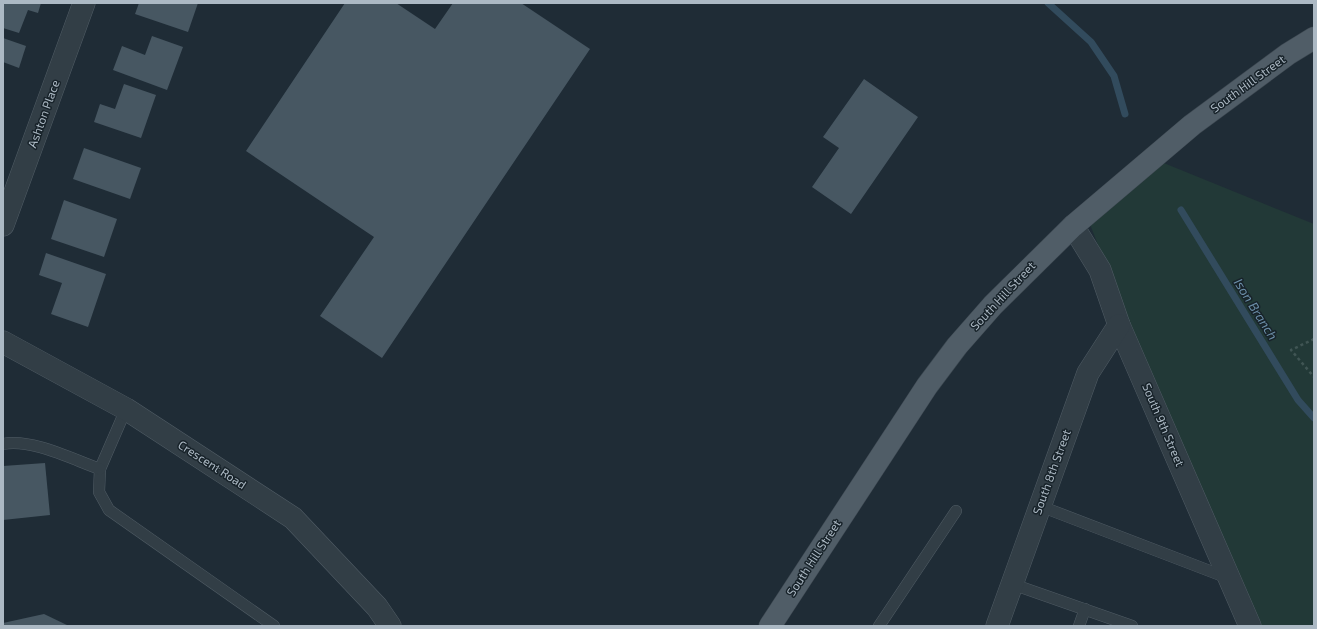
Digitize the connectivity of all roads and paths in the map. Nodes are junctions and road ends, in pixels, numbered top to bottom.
1 (84, 3) edge
2 (1314, 38) edge
3 (3, 226) edge
4 (1073, 226) junction
5 (1119, 325) junction
6 (1314, 339) edge
7 (3, 342) edge
8 (1314, 377) edge
9 (126, 409) junction
10 (3, 444) edge
11 (100, 469) junction
12 (1040, 506) junction
13 (956, 511) dead end
14 (1229, 578) junction
15 (1012, 584) junction
16 (1085, 609) junction
17 (883, 625) edge
18 (274, 626) edge
19 (390, 626) edge
20 (770, 626) edge
21 (997, 626) edge
22 (1079, 626) edge
23 (1132, 626) edge
24 (1250, 626) edge

1 - 3 street, Ashton Place
2 - 4 main road, South Hill Street
4 - 5 street, South 9th Street
4 - 20 main road, South Hill Street
5 - 12 street, South 8th Street
5 - 14 street, South 9th Street
6 - 8 path
7 - 9 street, Crescent Road
9 - 11 lane
9 - 19 street, Crescent Road
10 - 11 lane
11 - 18 lane
12 - 14 lane
12 - 15 street, South 8th Street
13 - 17 lane
14 - 24 street, South 9th Street
15 - 16 lane
15 - 21 street, South 8th Street
16 - 22 lane
16 - 23 lane

